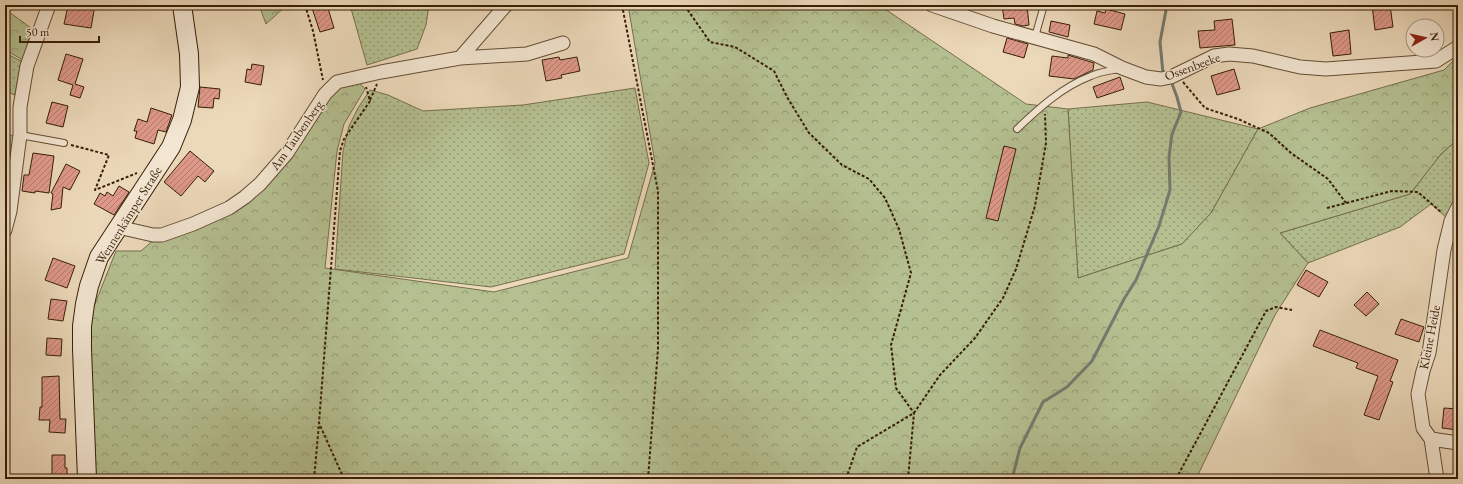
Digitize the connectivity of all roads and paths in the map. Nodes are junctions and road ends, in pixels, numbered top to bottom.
1 (49, 5) edge
2 (182, 5) edge
3 (305, 5) edge
4 (506, 5) edge
5 (622, 5) edge
6 (686, 5) edge
7 (876, 5) edge
8 (915, 5) edge
9 (932, 5) edge
10 (1044, 5) edge
11 (1035, 37) junction
12 (563, 43) dead end
13 (1458, 47) edge
14 (460, 58) junction
15 (1122, 68) junction
16 (381, 72) junction
17 (1176, 74) junction
18 (354, 77) junction
19 (325, 94) junction
20 (370, 101) junction
21 (1045, 104) junction
22 (1017, 129) dead end
23 (20, 135) junction
24 (64, 143) joint
25 (155, 171) junction
26 (1346, 203) junction
27 (1458, 207) edge
28 (1327, 208) dead end
29 (1451, 221) junction
30 (118, 227) junction
31 (5, 230) edge
32 (1292, 310) dead end
33 (914, 413) junction
34 (319, 423) junction
35 (1431, 439) junction
36 (1458, 443) edge
37 (87, 479) edge
38 (314, 479) edge
39 (344, 479) edge
40 (648, 479) edge
41 (846, 479) edge
42 (908, 479) edge
43 (1176, 479) edge
44 (1437, 479) edge

1 - 23 street
2 - 25 street, Wennenkämper Straße
3 - 19 path
4 - 14 street
5 - 40 path
6 - 33 path
7 - 8 path
9 - 11 street, Ossenbeeke
10 - 11 lane
11 - 15 street, Ossenbeeke
12 - 14 street, Am Taubenberg
13 - 17 street, Ossenbeeke
14 - 16 street, Am Taubenberg
15 - 17 street, Ossenbeeke
15 - 21 lane
16 - 18 street, Am Taubenberg
16 - 20 path
17 - 26 path
18 - 19 street, Am Taubenberg
18 - 20 path
19 - 30 street, Am Taubenberg
20 - 34 path
21 - 22 lane
21 - 33 path
23 - 24 lane
23 - 31 street
24 - 25 path
25 - 30 street, Wennenkämper Straße
26 - 28 path
26 - 29 path
27 - 29 street, Kleine Heide
29 - 35 street, Kleine Heide
30 - 37 street, Wennenkämper Straße
32 - 43 path
33 - 41 path
33 - 42 path
34 - 38 path
34 - 39 path
35 - 36 street
35 - 44 street, Kleine Heide

